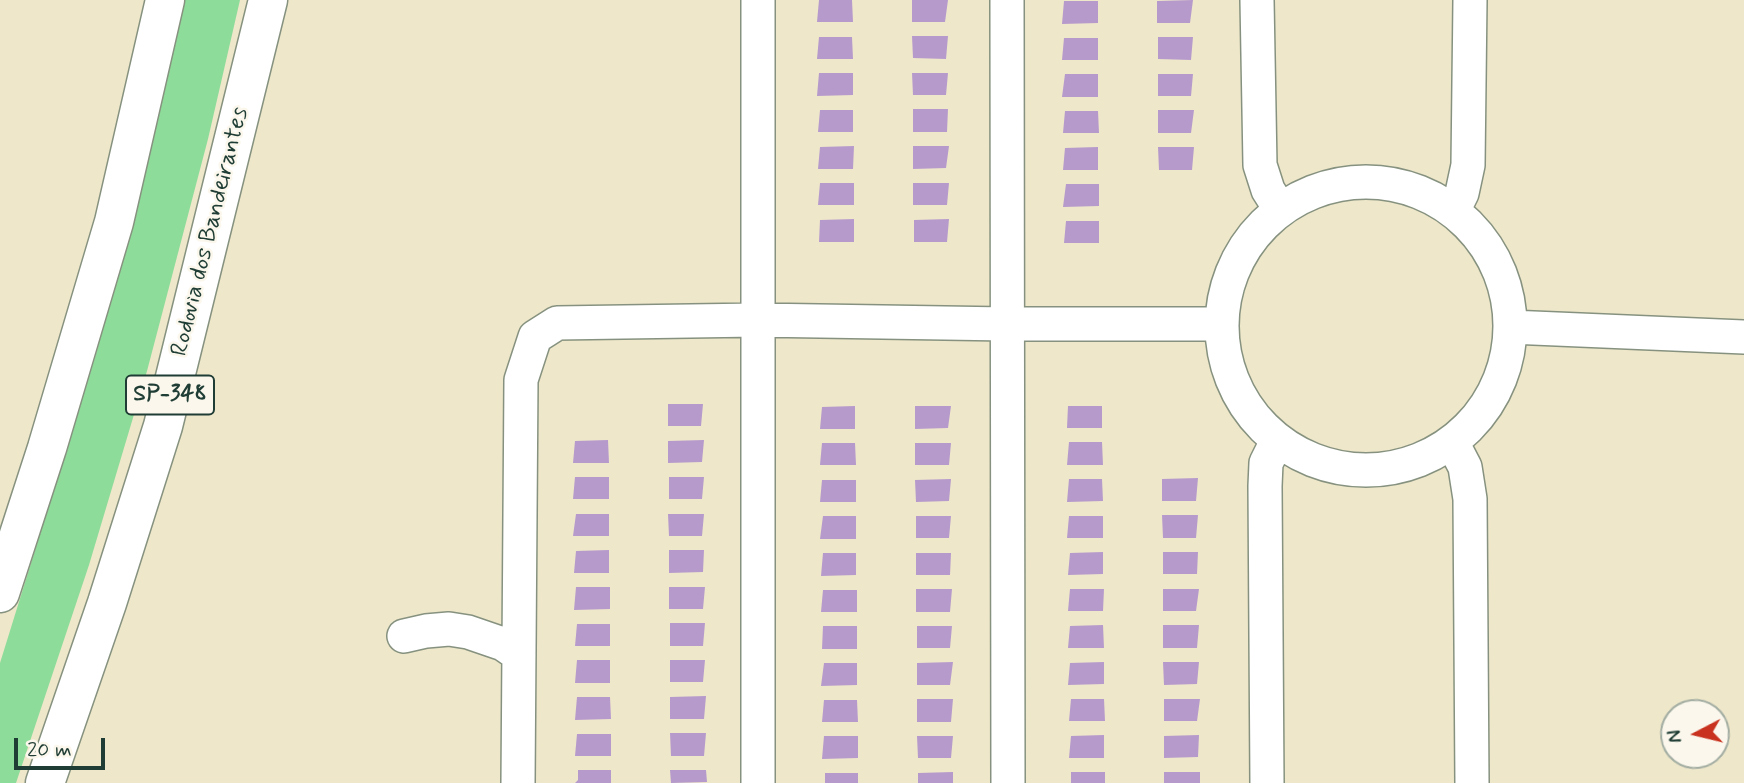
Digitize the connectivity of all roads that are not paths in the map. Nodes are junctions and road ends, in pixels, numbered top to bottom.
1 (164, 0) edge
2 (268, 0) edge
3 (758, 0) edge
4 (1007, 0) edge
5 (1257, 0) edge
6 (1470, 0) edge
7 (1279, 209) junction
8 (1453, 211) junction
9 (757, 320) junction
10 (1007, 324) junction
11 (1221, 324) junction
12 (1510, 327) junction
13 (1744, 337) edge
14 (1278, 441) junction
15 (1452, 443) junction
16 (0, 593) edge
17 (404, 636) dead end
18 (519, 655) junction
19 (45, 783) edge
20 (519, 783) edge
21 (758, 783) edge
22 (1008, 783) edge
23 (1267, 783) edge
24 (1472, 783) edge

1 - 16 highway
2 - 19 highway, Rodovia dos Bandeirantes / SP-348
3 - 9 street
4 - 10 street
5 - 7 street
6 - 8 street
7 - 8 street
7 - 11 street
8 - 12 street
9 - 10 street
9 - 18 street
9 - 21 street
10 - 11 street
10 - 22 street
11 - 14 street
12 - 13 street
12 - 15 street
14 - 15 street
14 - 23 street
15 - 24 street
17 - 18 street
18 - 20 street

